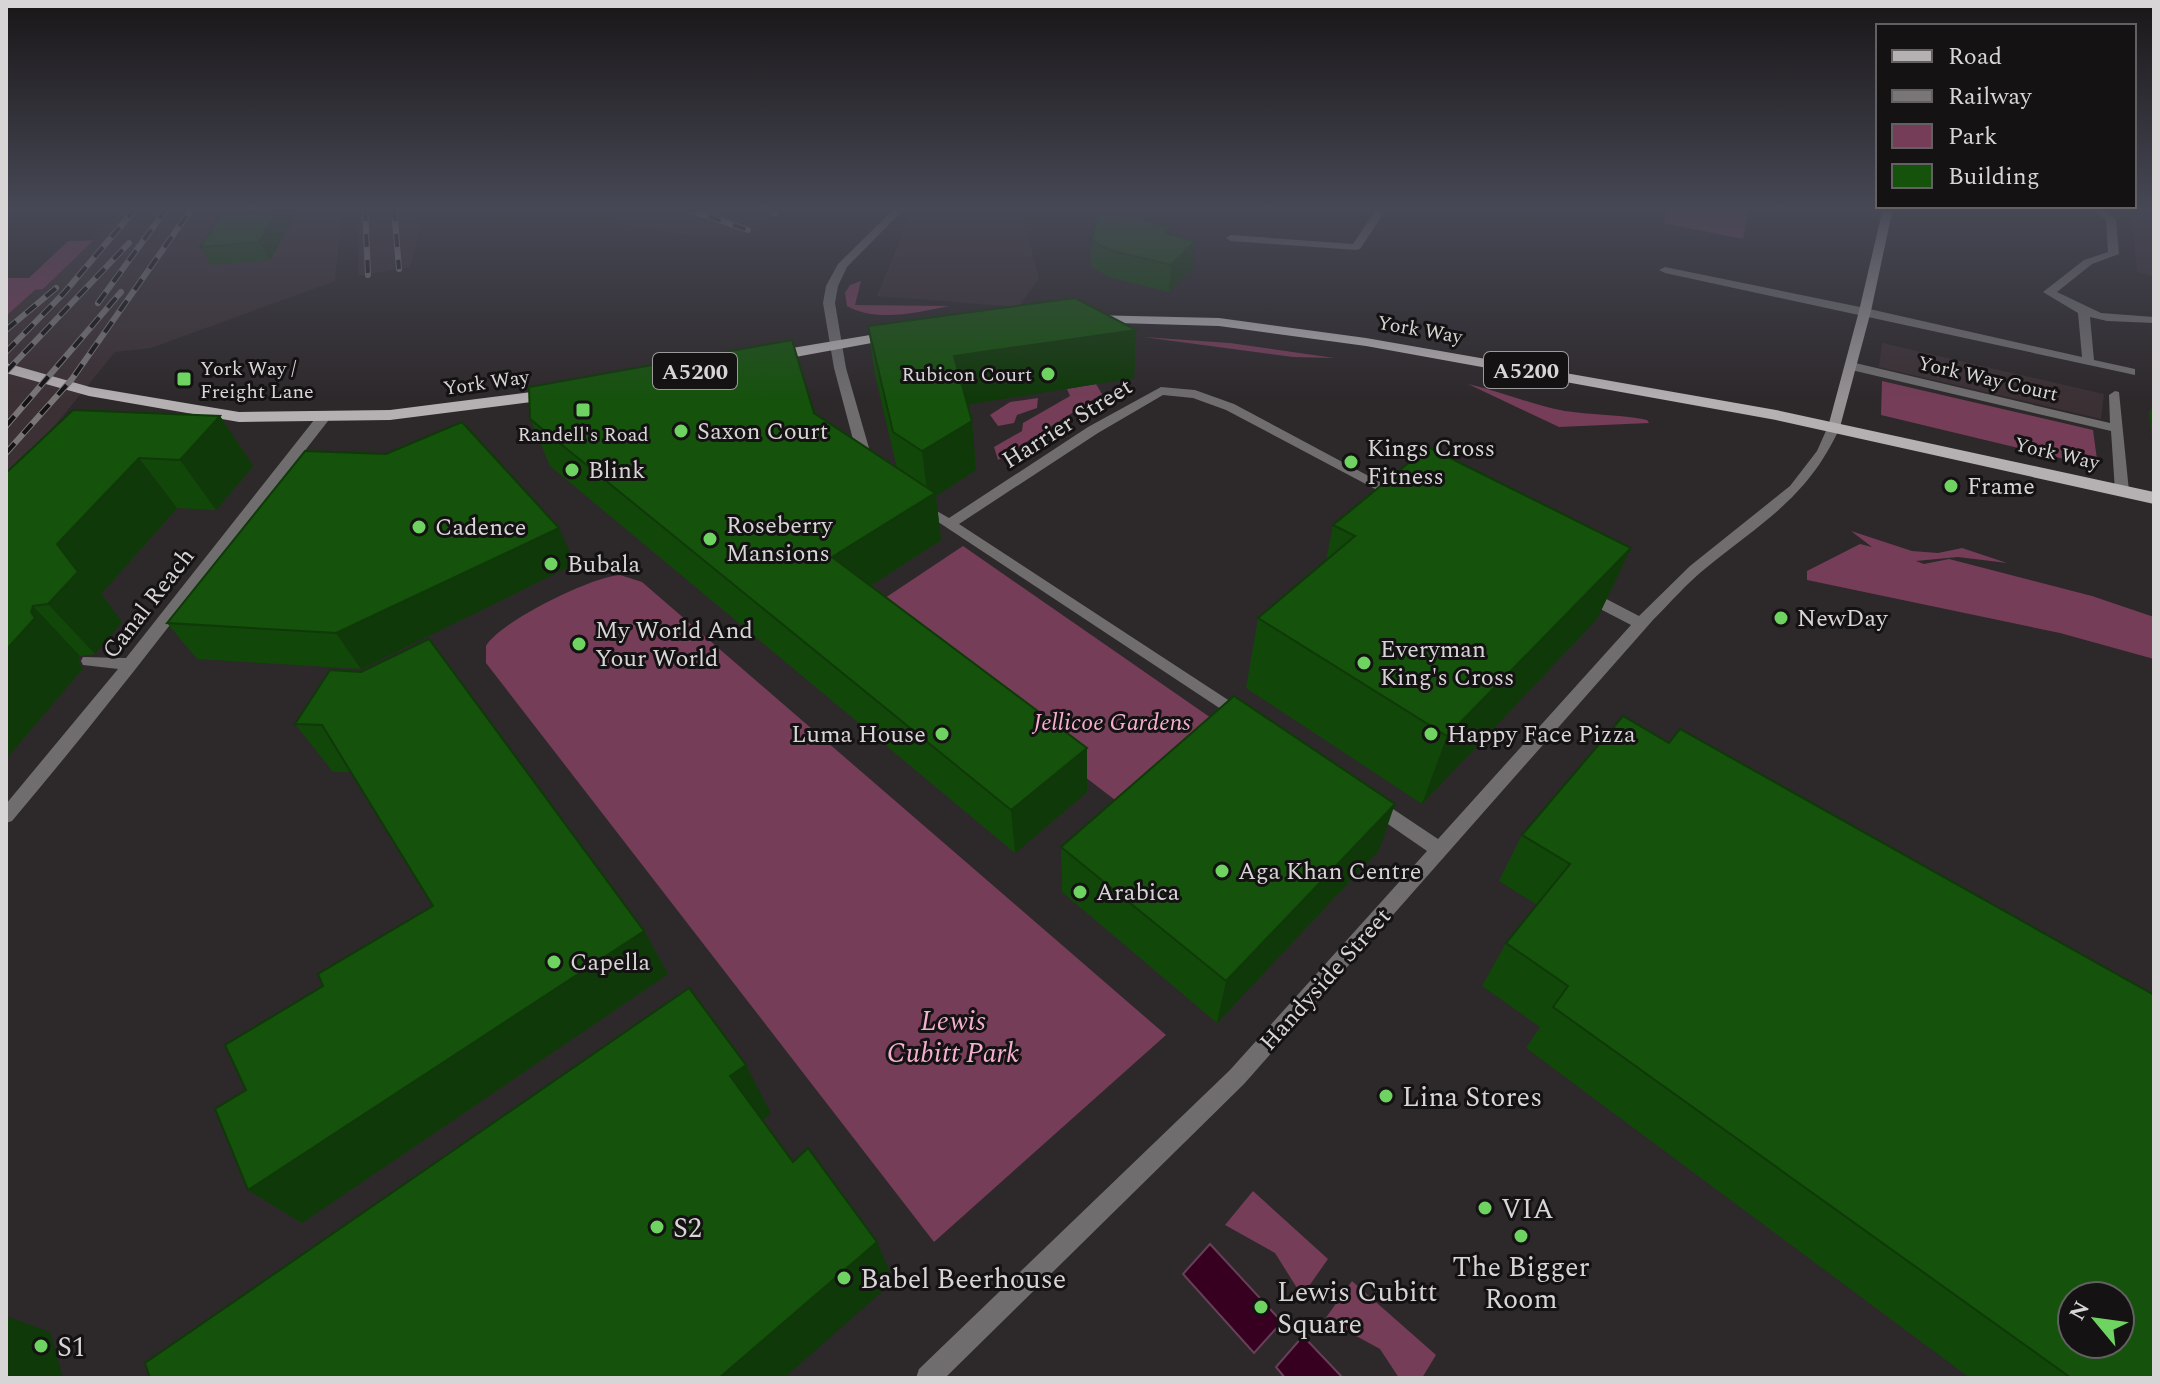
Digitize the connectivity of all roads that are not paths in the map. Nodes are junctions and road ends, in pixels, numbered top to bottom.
1 (839, 273) edge
2 (1678, 273) edge
3 (1874, 273) edge
4 (2074, 273) edge
5 (1865, 311) junction
6 (2084, 311) junction
7 (1074, 319) edge
8 (2154, 320) edge
9 (909, 333) edge
10 (837, 344) junction
11 (755, 359) edge
12 (2088, 362) junction
13 (1851, 366) junction
14 (6, 368) edge
15 (2131, 372) dead end
16 (572, 391) edge
17 (2115, 395) dead end
18 (323, 418) junction
19 (1834, 427) junction
20 (2117, 429) junction
21 (874, 473) edge
22 (2122, 491) junction
23 (2154, 498) edge
24 (914, 502) edge
25 (1418, 506) edge
26 (949, 524) junction
27 (1579, 591) edge
28 (1641, 624) junction
29 (89, 661) dead end
30 (131, 664) junction
31 (1252, 723) edge
32 (1354, 792) edge
33 (6, 816) edge
34 (1440, 850) junction
35 (928, 1378) edge

1 - 10 street
2 - 5 street, York Way Court
3 - 5 main road
4 - 6 street
5 - 12 street, York Way Court
5 - 13 main road
6 - 8 street
6 - 12 street
7 - 19 main road, York Way / A5200
9 - 10 main road, A5200
10 - 11 main road, A5200
10 - 21 street
12 - 15 street, York Way Court
13 - 19 main road
13 - 20 street, York Way Court
14 - 18 main road, York Way
16 - 18 main road, York Way
17 - 20 street
18 - 30 street, Canal Reach
19 - 22 main road, York Way / A5200
19 - 28 street, Handyside Street
20 - 22 street
22 - 23 main road, York Way / A5200
24 - 26 street
25 - 26 street, Harrier Street
26 - 31 street
27 - 28 street
28 - 34 street, Handyside Street
29 - 30 street
30 - 33 street, Canal Reach
32 - 34 street
34 - 35 street, Handyside Street

